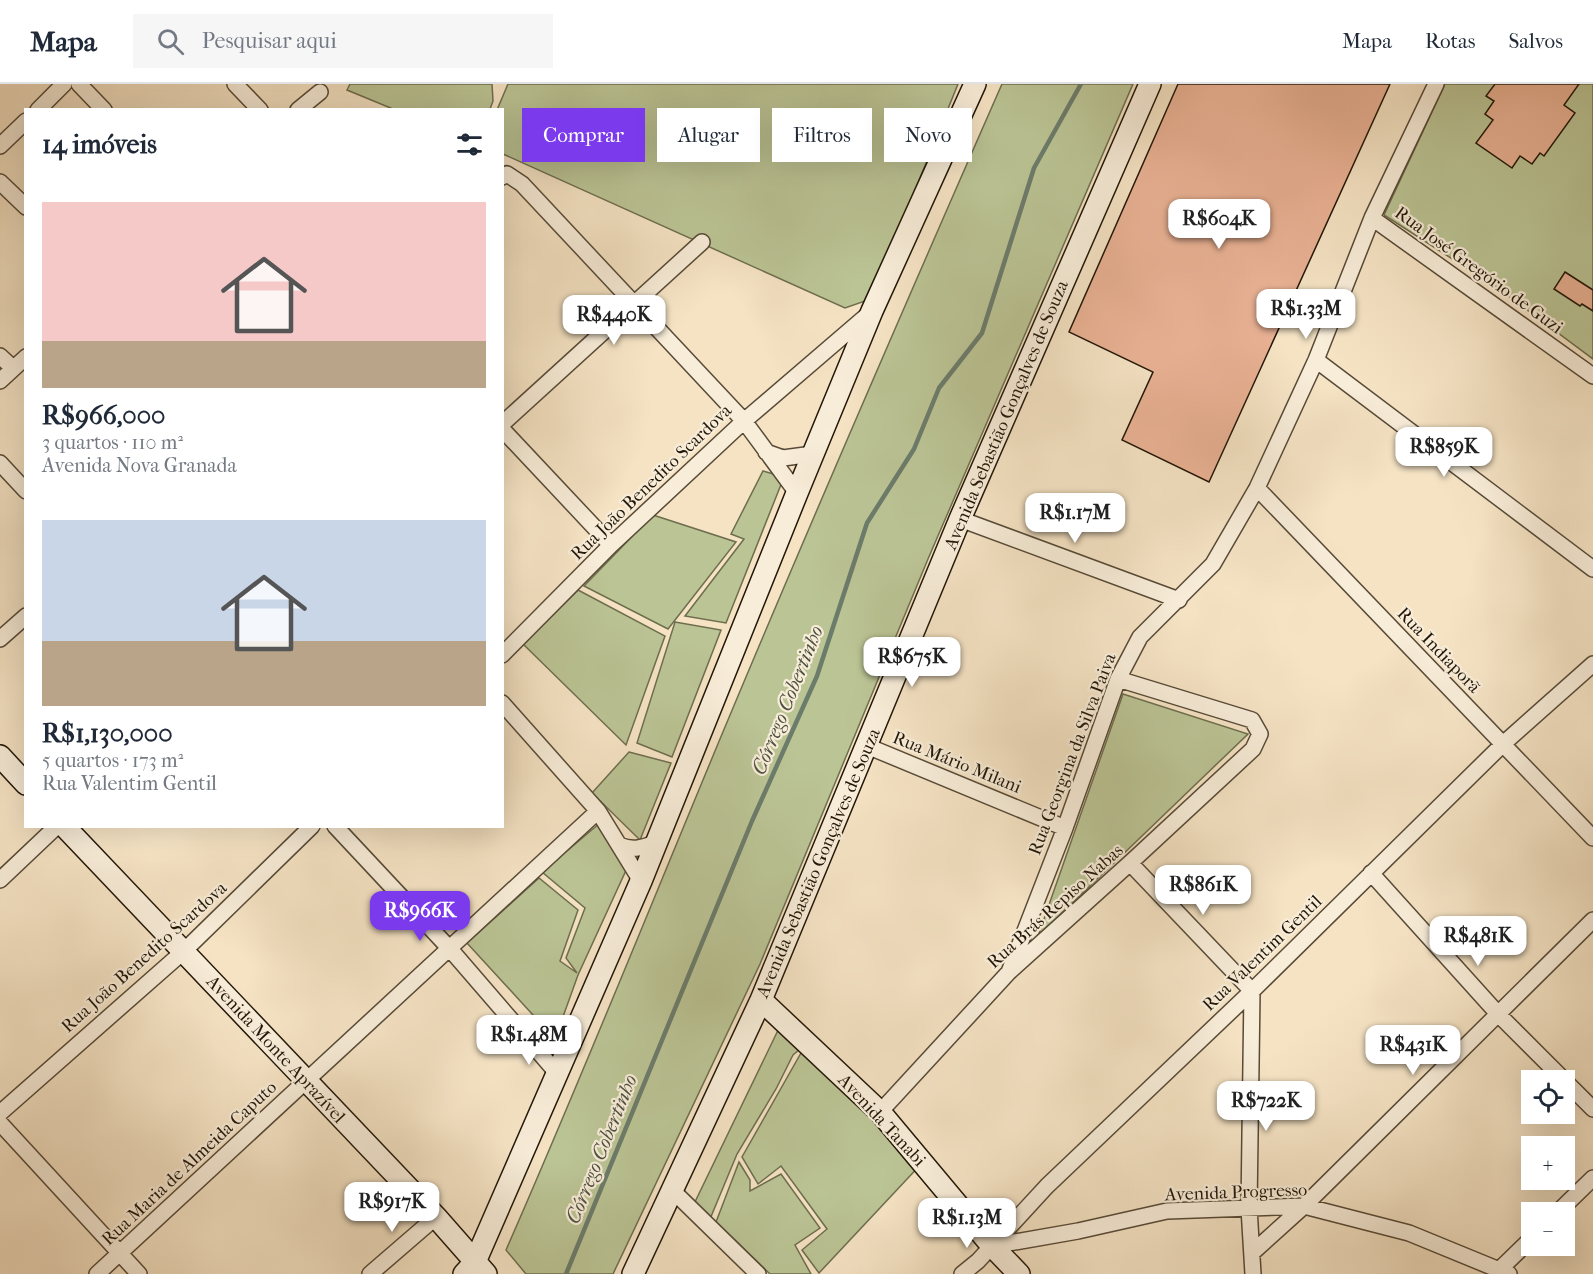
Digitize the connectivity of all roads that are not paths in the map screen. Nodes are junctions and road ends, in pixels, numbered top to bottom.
1 (64, 84) edge
2 (79, 84) edge
3 (235, 84) edge
4 (975, 84) edge
5 (1150, 84) edge
6 (1436, 84) edge
7 (320, 92) dead end
8 (40, 108) edge
9 (102, 108) edge
10 (258, 108) edge
11 (300, 108) edge
12 (24, 123) edge
13 (0, 146) edge
14 (505, 175) edge
15 (0, 182) edge
16 (24, 205) edge
17 (1372, 218) junction
18 (702, 242) dead end
19 (635, 304) junction
20 (872, 311) junction
21 (832, 344) junction
22 (855, 352) junction
23 (0, 356) edge
24 (24, 359) edge
25 (1316, 360) junction
26 (13, 368) junction
27 (1593, 375) edge
28 (0, 381) edge
29 (744, 421) junction
30 (504, 422) edge
31 (504, 431) edge
32 (766, 452) junction
33 (813, 454) junction
34 (0, 463) edge
35 (1257, 488) junction
36 (24, 489) edge
37 (797, 493) junction
38 (960, 519) junction
39 (611, 545) junction
40 (1593, 569) edge
41 (1179, 600) junction
42 (24, 618) edge
43 (0, 639) edge
44 (504, 653) edge
45 (1593, 664) edge
46 (1118, 679) junction
47 (504, 705) edge
48 (1503, 744) junction
49 (867, 746) junction
50 (0, 756) edge
51 (24, 782) edge
52 (598, 811) junction
53 (55, 828) edge
54 (66, 828) edge
55 (310, 828) edge
56 (337, 828) edge
57 (1065, 828) junction
58 (1593, 838) edge
59 (657, 842) junction
60 (619, 845) junction
61 (1130, 863) junction
62 (1371, 873) junction
63 (0, 880) edge
64 (641, 881) junction
65 (1593, 920) edge
66 (450, 949) junction
67 (184, 951) junction
68 (1009, 972) junction
69 (1252, 991) junction
70 (761, 1000) junction
71 (1499, 1015) junction
72 (526, 1038) junction
73 (572, 1041) junction
74 (1554, 1070) edge
75 (557, 1073) junction
76 (306, 1082) junction
77 (1575, 1091) edge
78 (1593, 1109) edge
79 (880, 1112) junction
80 (0, 1113) edge
81 (0, 1123) edge
82 (1593, 1178) edge
83 (673, 1191) junction
84 (1568, 1202) edge
85 (1304, 1206) junction
86 (1249, 1208) junction
87 (436, 1217) junction
88 (992, 1246) junction
89 (1521, 1250) edge
90 (120, 1253) junction
91 (1252, 1253) junction
92 (475, 1270) edge
93 (1502, 1272) edge
94 (97, 1274) edge
95 (139, 1274) edge
96 (370, 1274) edge
97 (633, 1274) edge
98 (758, 1274) edge
99 (962, 1274) edge
100 (1019, 1274) edge
101 (1253, 1274) edge

1 - 8 street
2 - 9 street
3 - 10 street
4 - 20 main road
5 - 38 main road, Avenida Sebastião Gonçalves de Souza
6 - 17 street, Rua Georgina da Silva Paiva
7 - 11 street
12 - 13 street
14 - 19 street
15 - 16 street
17 - 25 street, Rua Georgina da Silva Paiva
17 - 27 street, Rua José Gregório de Guzi
18 - 19 street
19 - 29 street
19 - 30 street
20 - 21 street, Rua João Benedito Scardova
20 - 22 main road
21 - 22 street
21 - 29 street, Rua João Benedito Scardova
22 - 33 main road
23 - 26 street
24 - 26 street
25 - 35 street, Rua Georgina da Silva Paiva
25 - 40 street
26 - 28 street
29 - 32 street
29 - 39 street, Rua João Benedito Scardova
31 - 39 street
32 - 33 street
32 - 37 street
33 - 37 main road
34 - 36 street
35 - 41 street, Rua Georgina da Silva Paiva
35 - 48 street, Rua Indiaporã
37 - 59 main road
38 - 41 street
38 - 49 main road, Avenida Sebastião Gonçalves de Souza
39 - 44 street, Rua João Benedito Scardova
41 - 46 street, Rua Georgina da Silva Paiva
42 - 43 street
45 - 48 street, Rua Valentim Gentil
46 - 57 street, Rua Georgina da Silva Paiva
46 - 61 street, Rua Brás Repiso Nabas
47 - 52 street
48 - 58 street, Rua Indiaporã
48 - 62 street, Rua Valentim Gentil
49 - 57 street, Rua Mário Milani
49 - 70 main road, Avenida Sebastião Gonçalves de Souza
50 - 51 main road
52 - 60 street
52 - 66 street, Rua Maria de Almeida Caputo
53 - 63 street
54 - 67 main road, Avenida Monte Aprazível
55 - 67 street, Rua João Benedito Scardova
56 - 66 street
57 - 68 street, Rua Georgina da Silva Paiva
59 - 60 street
59 - 64 main road
60 - 64 street
61 - 68 street, Rua Brás Repiso Nabas
61 - 69 street
62 - 69 street, Rua Valentim Gentil
62 - 71 street
64 - 73 main road
65 - 71 street
66 - 72 street
66 - 76 street, Rua Maria de Almeida Caputo
67 - 76 main road, Avenida Monte Aprazível
67 - 80 street, Rua João Benedito Scardova
68 - 79 street, Rua Brás Repiso Nabas
69 - 86 street
69 - 88 street, Rua Valentim Gentil
70 - 79 main road, Avenida Tanabi
70 - 83 main road, Avenida Sebastião Gonçalves de Souza
71 - 74 street
71 - 85 street
72 - 73 street
72 - 75 street
73 - 75 main road
75 - 92 main road
76 - 87 main road, Avenida Monte Aprazível
76 - 90 street, Rua Maria de Almeida Caputo
77 - 78 street
79 - 88 main road, Avenida Tanabi
81 - 90 street
82 - 84 street
83 - 97 main road, Avenida Sebastião Gonçalves de Souza
83 - 98 street
85 - 86 street, Avenida Progresso
85 - 91 street
85 - 93 street, Avenida Progresso
86 - 88 street, Avenida Progresso
86 - 91 street
87 - 92 main road, Avenida Monte Aprazível
87 - 96 street
88 - 99 street, Rua Valentim Gentil
88 - 100 main road, Avenida Tanabi
89 - 93 street
90 - 94 street, Rua Maria de Almeida Caputo
90 - 95 street
91 - 101 street

